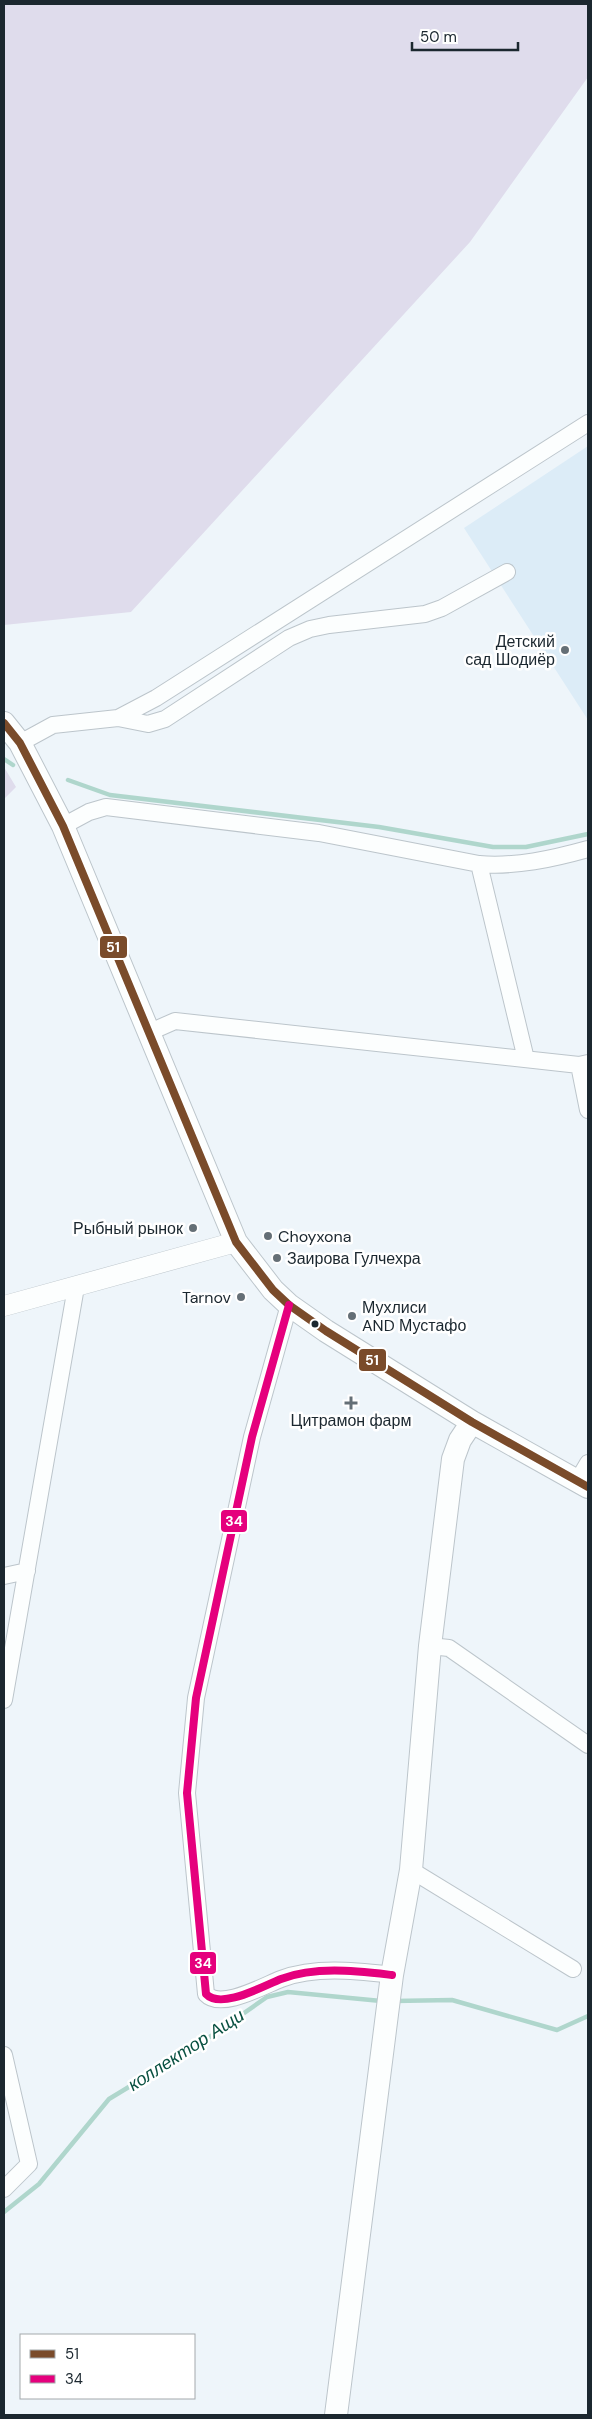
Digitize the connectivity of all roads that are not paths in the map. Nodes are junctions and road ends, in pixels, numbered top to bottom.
1 (588, 423) edge
2 (507, 572) dead end
3 (118, 718) junction
4 (4, 723) edge
5 (20, 743) junction
6 (63, 826) junction
7 (588, 849) edge
8 (478, 864) junction
9 (150, 1032) junction
10 (526, 1059) junction
11 (584, 1064) edge
12 (588, 1110) edge
13 (236, 1242) junction
14 (76, 1287) junction
15 (289, 1305) junction
16 (4, 1306) edge
17 (472, 1422) junction
18 (585, 1477) edge
19 (27, 1571) junction
20 (4, 1576) edge
21 (430, 1646) junction
22 (4, 1700) edge
23 (588, 1745) edge
24 (411, 1870) junction
25 (573, 1969) dead end
26 (392, 1981) junction
27 (4, 2062) edge
28 (4, 2189) edge
29 (336, 2415) edge

1 - 3 street
2 - 3 street
3 - 5 street
4 - 5 main road
5 - 6 main road
6 - 8 street
6 - 9 main road
7 - 8 street
8 - 10 street
9 - 10 street
9 - 13 main road
10 - 11 street
11 - 12 street
13 - 14 street
13 - 15 main road
14 - 16 street
14 - 19 street
15 - 17 main road
15 - 26 street
17 - 18 main road
17 - 21 main road
19 - 20 street
19 - 22 street
21 - 23 street
21 - 24 main road
24 - 25 street
24 - 26 main road
26 - 29 main road
27 - 28 street

